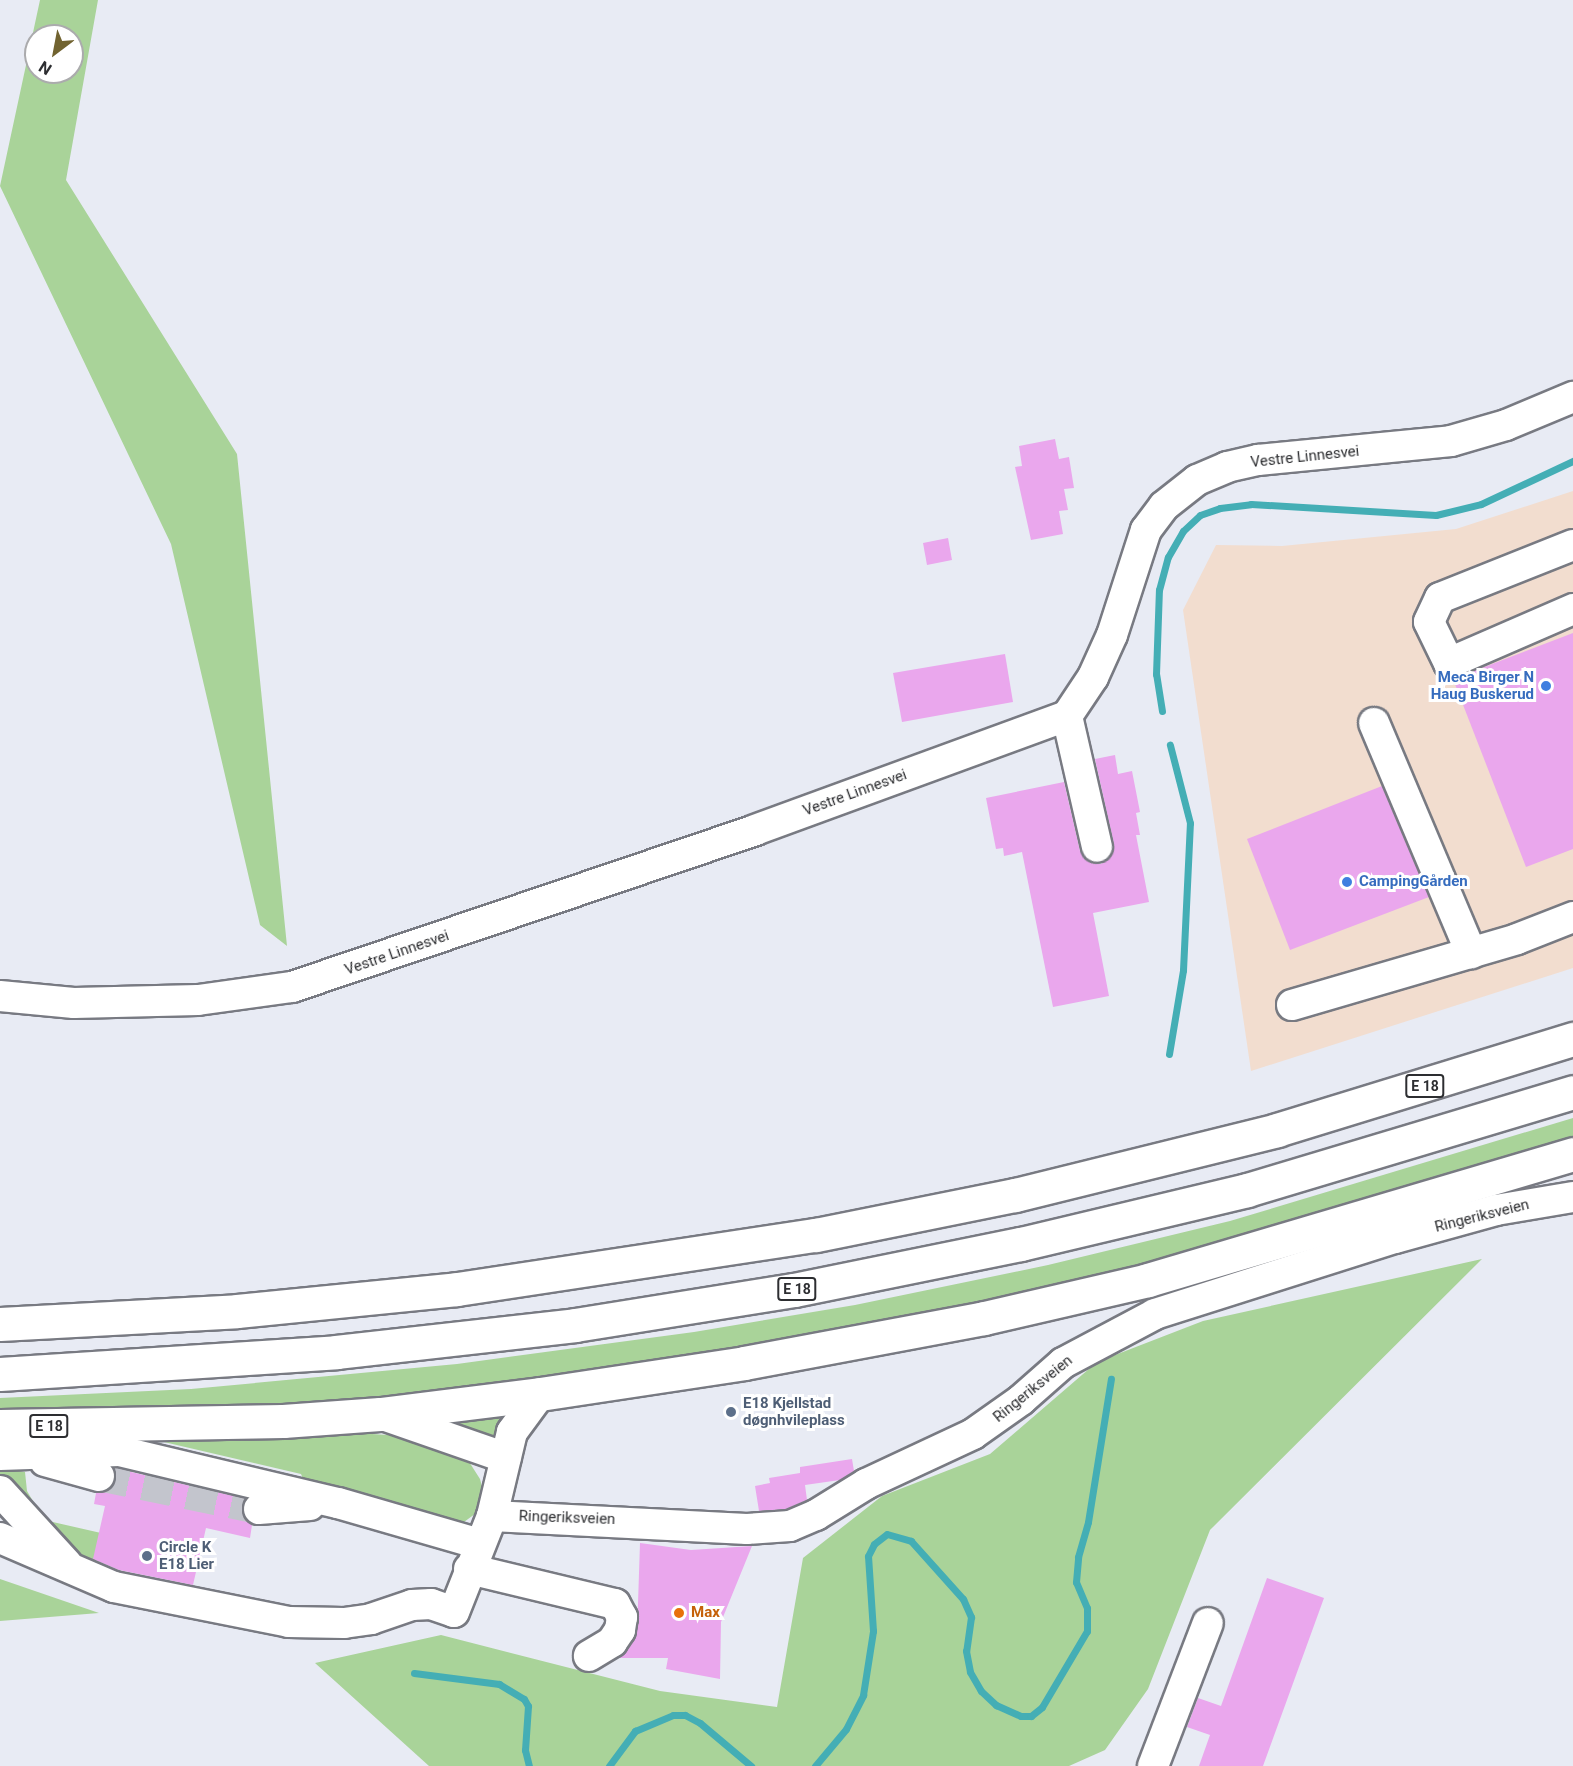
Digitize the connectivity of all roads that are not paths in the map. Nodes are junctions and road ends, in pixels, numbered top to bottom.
1 (1573, 397) edge
2 (1573, 545) edge
3 (1573, 609) edge
4 (1067, 716) junction
5 (1374, 723) dead end
6 (1097, 847) dead end
7 (1573, 917) edge
8 (1471, 953) junction
9 (0, 996) edge
10 (1292, 1005) dead end
11 (1573, 1039) edge
12 (1573, 1092) edge
13 (1573, 1154) edge
14 (1573, 1197) edge
15 (0, 1324) edge
16 (0, 1374) edge
17 (540, 1394) junction
18 (380, 1414) junction
19 (0, 1426) edge
20 (12, 1455) edge
21 (506, 1458) junction
22 (99, 1476) tunnel mouth
23 (0, 1491) edge
24 (338, 1503) junction
25 (259, 1509) tunnel mouth
26 (492, 1516) junction
27 (0, 1538) edge
28 (475, 1557) junction
29 (74, 1572) junction
30 (1208, 1623) dead end
31 (589, 1656) dead end
32 (1152, 1766) edge

1 - 4 lane, Vestre Linnesvei
2 - 3 lane
4 - 6 lane
4 - 9 lane, Vestre Linnesvei
5 - 8 lane
7 - 8 lane
8 - 10 lane
11 - 15 highway, E 18
12 - 16 highway, E 18
13 - 17 highway, E 18
14 - 26 lane, Ringeriksveien
17 - 18 highway, E 18
17 - 21 lane
18 - 19 highway, E 18
18 - 21 lane
20 - 22 lane
20 - 24 lane
21 - 26 lane
23 - 29 lane
24 - 25 lane
24 - 28 lane
26 - 28 lane
27 - 29 lane
28 - 29 lane
28 - 31 lane
30 - 32 lane

